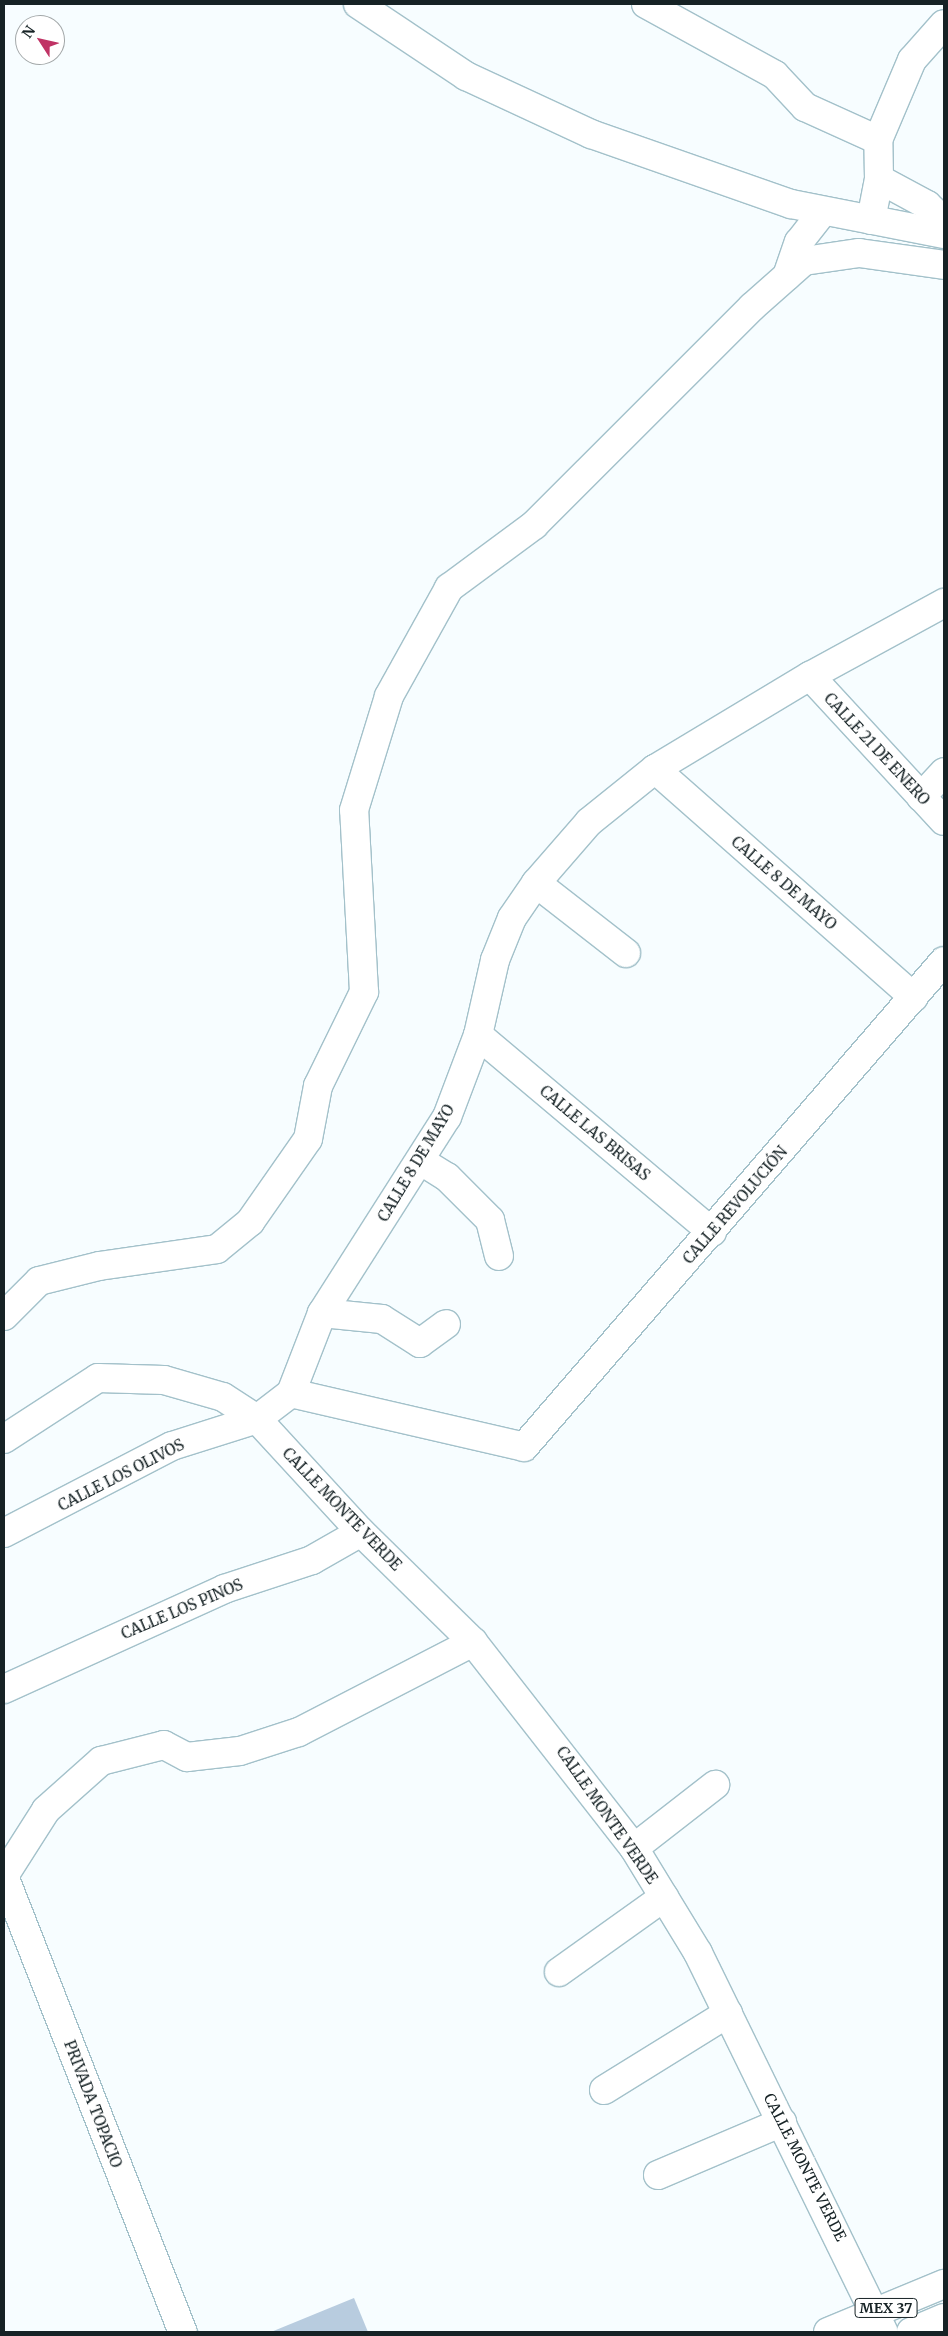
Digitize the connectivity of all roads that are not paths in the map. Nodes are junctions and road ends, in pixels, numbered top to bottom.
1 (358, 4) edge
2 (646, 4) edge
3 (944, 24) edge
4 (878, 140) junction
5 (879, 179) junction
6 (823, 211) junction
7 (871, 220) junction
8 (944, 222) edge
9 (944, 234) edge
10 (944, 265) edge
11 (787, 276) junction
12 (944, 603) edge
13 (810, 676) junction
14 (655, 769) junction
15 (944, 772) edge
16 (921, 797) junction
17 (944, 821) edge
18 (536, 883) junction
19 (626, 953) dead end
20 (944, 962) edge
21 (914, 997) junction
22 (478, 1035) junction
23 (421, 1161) junction
24 (712, 1232) junction
25 (499, 1256) dead end
26 (322, 1312) junction
27 (4, 1316) edge
28 (446, 1324) dead end
29 (290, 1393) junction
30 (257, 1419) junction
31 (4, 1439) edge
32 (361, 1532) junction
33 (4, 1533) edge
34 (473, 1642) junction
35 (4, 1689) edge
36 (715, 1785) dead end
37 (634, 1848) junction
38 (4, 1876) edge
39 (664, 1897) junction
40 (559, 1972) dead end
41 (728, 2013) junction
42 (604, 2090) dead end
43 (782, 2122) junction
44 (658, 2175) dead end
45 (944, 2284) edge
46 (944, 2318) edge
47 (881, 2322) edge
48 (183, 2332) edge
49 (828, 2332) edge
50 (911, 2332) edge

1 - 6 street
2 - 4 street
3 - 4 street
4 - 5 street
5 - 7 street
5 - 8 street
6 - 7 street
6 - 11 street
7 - 9 street
10 - 11 street
11 - 27 street
12 - 13 street, CALLE 8 DE MAYO
13 - 14 street, CALLE 8 DE MAYO
13 - 16 street, CALLE 21 DE ENERO
14 - 18 street, CALLE 8 DE MAYO
14 - 21 street, CALLE 8 DE MAYO
15 - 16 street
16 - 17 street, CALLE 21 DE ENERO
18 - 19 street
18 - 22 street, CALLE 8 DE MAYO
20 - 21 street, CALLE REVOLUCIÓN
21 - 24 street, CALLE REVOLUCIÓN
22 - 23 street, CALLE 8 DE MAYO
22 - 24 street, CALLE LAS BRISAS
23 - 25 street
23 - 26 street, CALLE 8 DE MAYO
24 - 29 street, CALLE REVOLUCIÓN
26 - 28 street
26 - 29 street, CALLE 8 DE MAYO
29 - 30 street, CALLE LOS OLIVOS
30 - 31 street, CALLE MONTE VERDE
30 - 32 street, CALLE MONTE VERDE
30 - 33 street, CALLE LOS OLIVOS
32 - 34 street, CALLE MONTE VERDE
32 - 35 street, CALLE LOS PINOS
34 - 37 street, CALLE MONTE VERDE
34 - 38 street
36 - 37 street
37 - 39 street, CALLE MONTE VERDE
38 - 48 street, PRIVADA TOPACIO
39 - 40 street
39 - 41 street, CALLE MONTE VERDE
41 - 42 street
41 - 43 street, CALLE MONTE VERDE
43 - 44 street
43 - 47 street, CALLE MONTE VERDE
45 - 47 street, MEX 37
46 - 50 street, MEX 37
47 - 49 street, MEX 37

